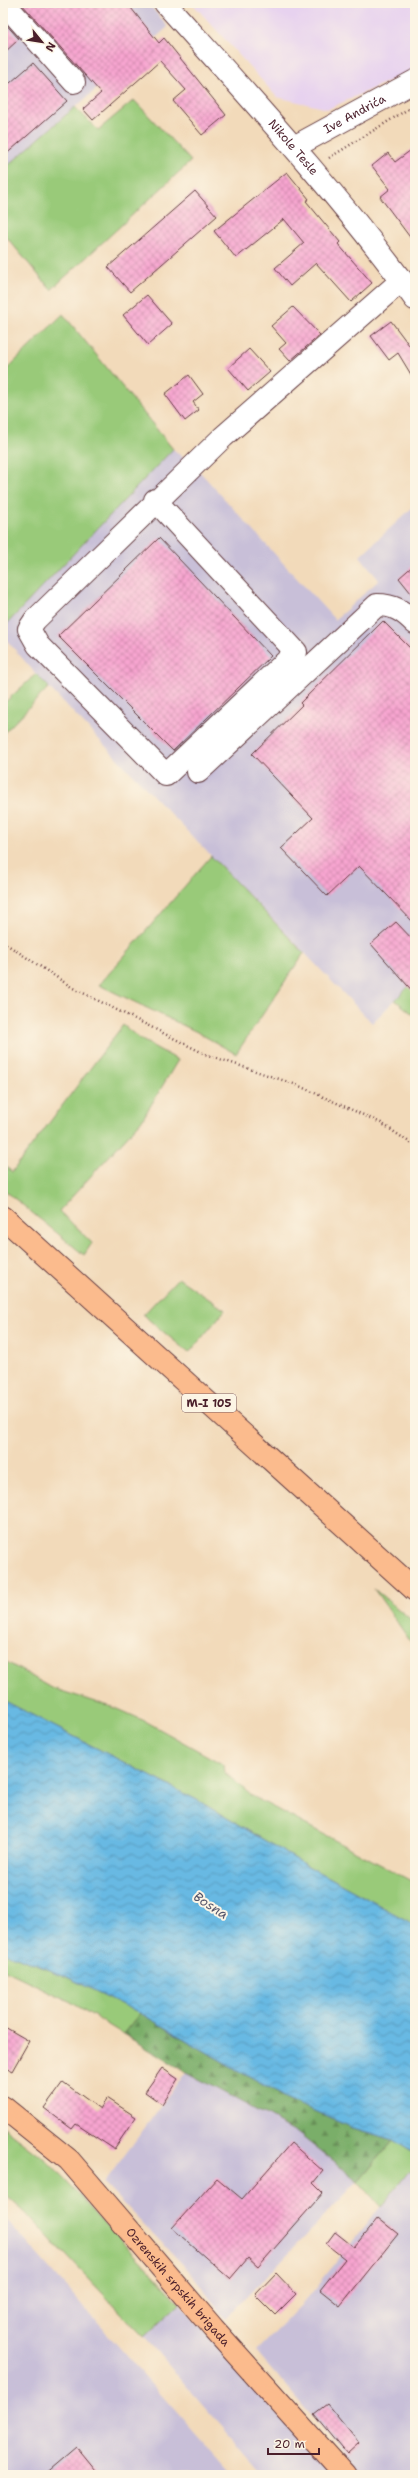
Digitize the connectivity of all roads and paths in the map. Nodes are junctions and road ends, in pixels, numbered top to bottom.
1 (4, 3) edge
2 (164, 3) edge
3 (74, 82) dead end
4 (415, 82) edge
5 (415, 105) edge
6 (294, 147) junction
7 (326, 160) dead end
8 (402, 280) junction
9 (415, 298) edge
10 (156, 500) junction
11 (415, 623) edge
12 (198, 772) dead end
13 (3, 942) edge
14 (415, 1146) edge
15 (3, 1217) edge
16 (415, 1590) edge
17 (3, 2107) edge
18 (346, 2475) edge

1 - 3 street
2 - 6 street, Nikole Tesle
4 - 6 street, Ive Andrića
5 - 7 path
6 - 8 street, Nikole Tesle
8 - 9 street, Nikole Tesle
8 - 10 street
10 - 10 street
11 - 12 street
13 - 14 path
15 - 16 main road, M-I 105
17 - 18 main road, Ozrenskih srpskih brigada

